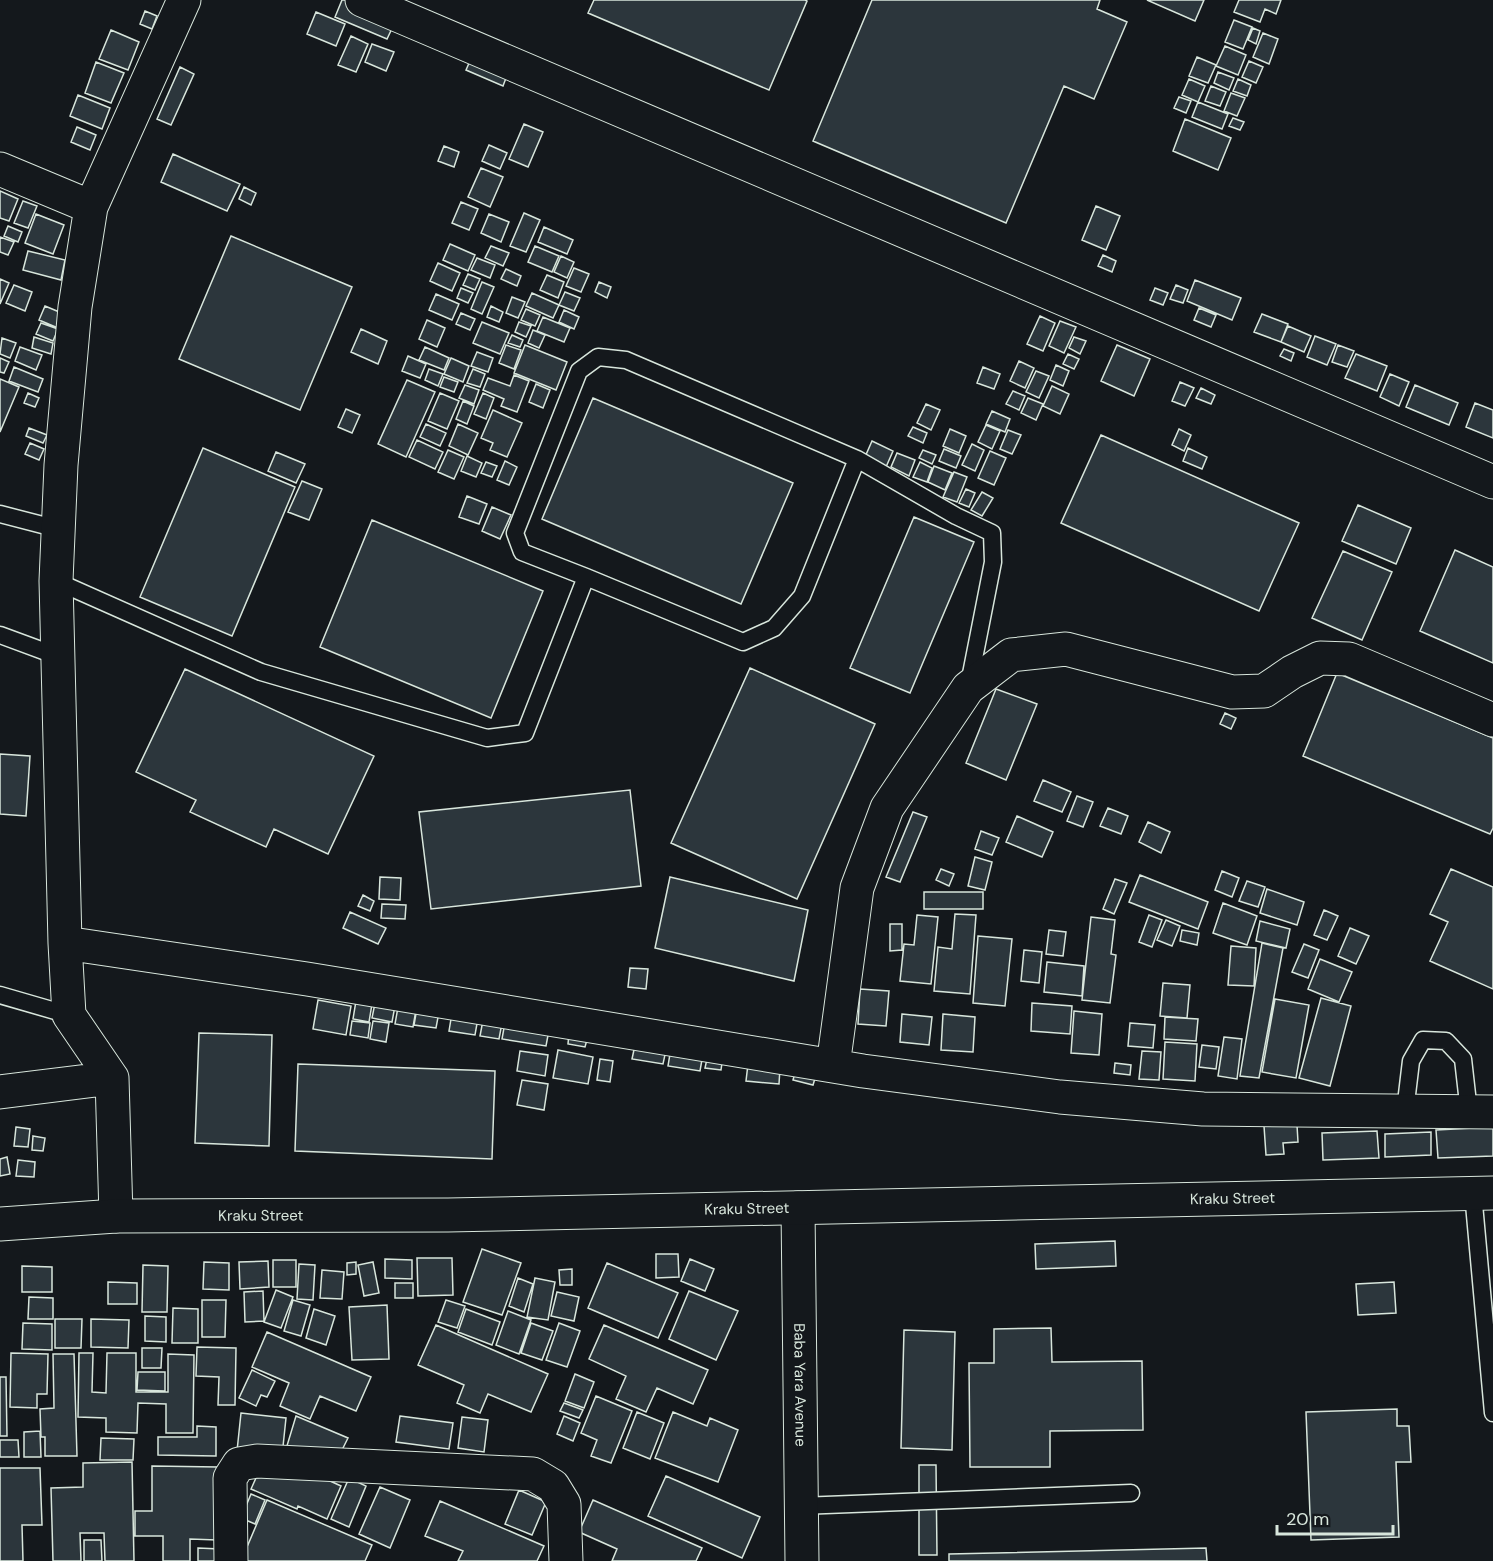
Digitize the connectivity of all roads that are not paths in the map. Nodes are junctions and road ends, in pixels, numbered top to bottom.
1 (184, 0) edge
2 (362, 0) edge
3 (0, 169) edge
4 (91, 207) junction
5 (857, 459) junction
6 (1493, 482) edge
7 (0, 514) edge
8 (58, 529) junction
9 (586, 577) junction
10 (56, 581) junction
11 (0, 635) edge
12 (57, 656) junction
13 (968, 688) junction
14 (1493, 720) edge
15 (65, 943) junction
16 (0, 995) edge
17 (69, 1015) junction
18 (833, 1066) junction
19 (112, 1078) junction
20 (0, 1092) edge
21 (1405, 1111) junction
22 (1481, 1112) edge
23 (1483, 1193) edge
24 (798, 1208) junction
25 (116, 1216) junction
26 (0, 1224) edge
27 (1493, 1413) edge
28 (1131, 1493) dead end
29 (800, 1506) junction
30 (231, 1561) edge
31 (566, 1561) edge
32 (802, 1561) edge

1 - 4 street
2 - 6 street
3 - 4 street
4 - 8 street
5 - 9 lane
5 - 9 lane
5 - 13 lane
7 - 8 lane
8 - 10 street
9 - 10 lane
10 - 12 street
11 - 12 lane
12 - 15 street
13 - 14 street
13 - 18 street
15 - 17 street
15 - 18 street
16 - 17 lane
17 - 19 street
18 - 21 street
19 - 20 street
19 - 25 street
21 - 22 street
21 - 22 lane
23 - 24 street, Kraku Street
23 - 27 lane
24 - 25 street, Kraku Street
24 - 29 street, Baba Yara Avenue
25 - 26 street, Kraku Street
28 - 29 lane
29 - 32 street, Baba Yara Avenue
30 - 31 street

